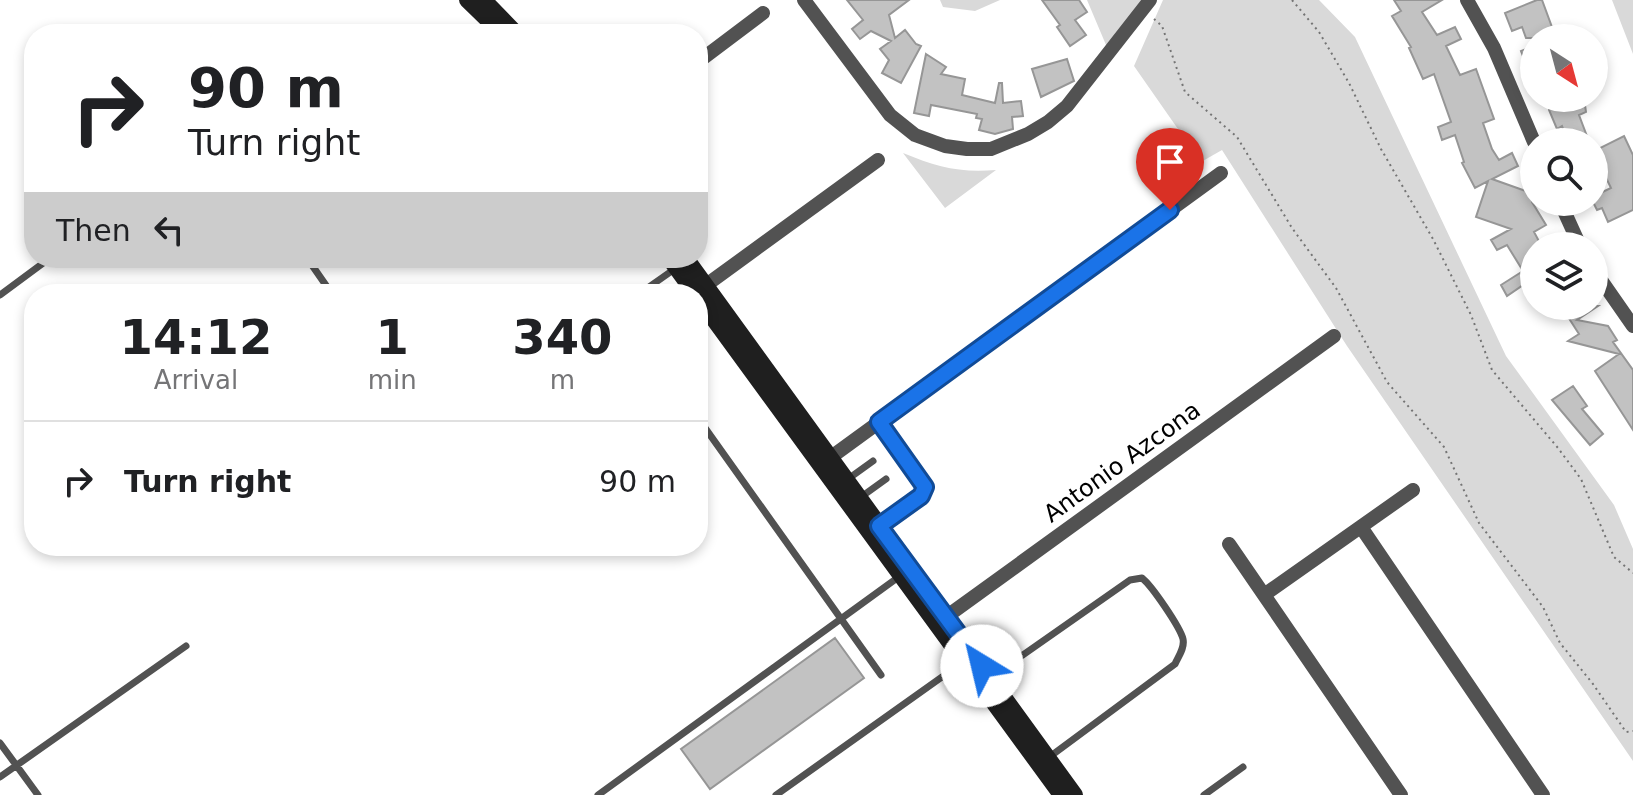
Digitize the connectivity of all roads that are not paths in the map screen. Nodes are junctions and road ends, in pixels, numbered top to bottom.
1 (467, 0) edge
2 (484, 0) edge
3 (804, 0) edge
4 (1467, 0) edge
5 (1147, 4) edge
6 (763, 13) dead end
7 (492, 24) edge
8 (507, 24) edge
9 (708, 54) edge
10 (1528, 128) edge
11 (878, 160) dead end
12 (1221, 173) dead end
13 (36, 268) edge
14 (669, 268) edge
15 (651, 284) edge
16 (708, 286) edge
17 (1608, 290) edge
18 (0, 295) edge
19 (708, 306) edge
20 (708, 322) edge
21 (1633, 326) edge
22 (1334, 336) dead end
23 (879, 422) junction
24 (708, 432) edge
25 (873, 461) dead end
26 (824, 462) junction
27 (886, 479) dead end
28 (846, 480) junction
29 (1413, 490) dead end
30 (859, 498) junction
31 (879, 526) junction
32 (1361, 527) junction
33 (1229, 544) dead end
34 (905, 572) junction
35 (1264, 595) junction
36 (841, 618) junction
37 (940, 620) junction
38 (186, 646) dead end
39 (973, 661) junction
40 (881, 675) dead end
41 (0, 743) edge
42 (1048, 758) junction
43 (16, 765) junction
44 (1243, 767) dead end
45 (0, 777) edge
46 (1058, 784) edge
47 (38, 795) edge
48 (598, 795) edge
49 (776, 795) edge
50 (1075, 795) edge
51 (1204, 795) edge
52 (1401, 795) edge
53 (1543, 795) edge

1 - 7 main road
2 - 8 main road
3 - 5 street
4 - 10 street
6 - 9 street
11 - 16 street
12 - 23 street
13 - 18 lane
14 - 15 lane
17 - 21 street
19 - 26 main road
20 - 26 main road
22 - 37 street, Antonio Azcona
23 - 26 street
23 - 31 lane
24 - 36 lane
25 - 28 lane
26 - 28 main road
26 - 34 main road
27 - 30 lane
28 - 30 main road
29 - 32 street
30 - 31 main road
31 - 34 main road
32 - 35 street
32 - 53 street
33 - 35 street
34 - 36 lane
34 - 37 main road
35 - 52 street
36 - 40 lane
36 - 48 lane
37 - 39 main road
38 - 43 lane
39 - 42 main road
39 - 42 lane
39 - 46 main road
39 - 49 lane
41 - 43 lane
42 - 46 main road
43 - 45 lane
43 - 47 lane
44 - 51 lane
46 - 50 main road

